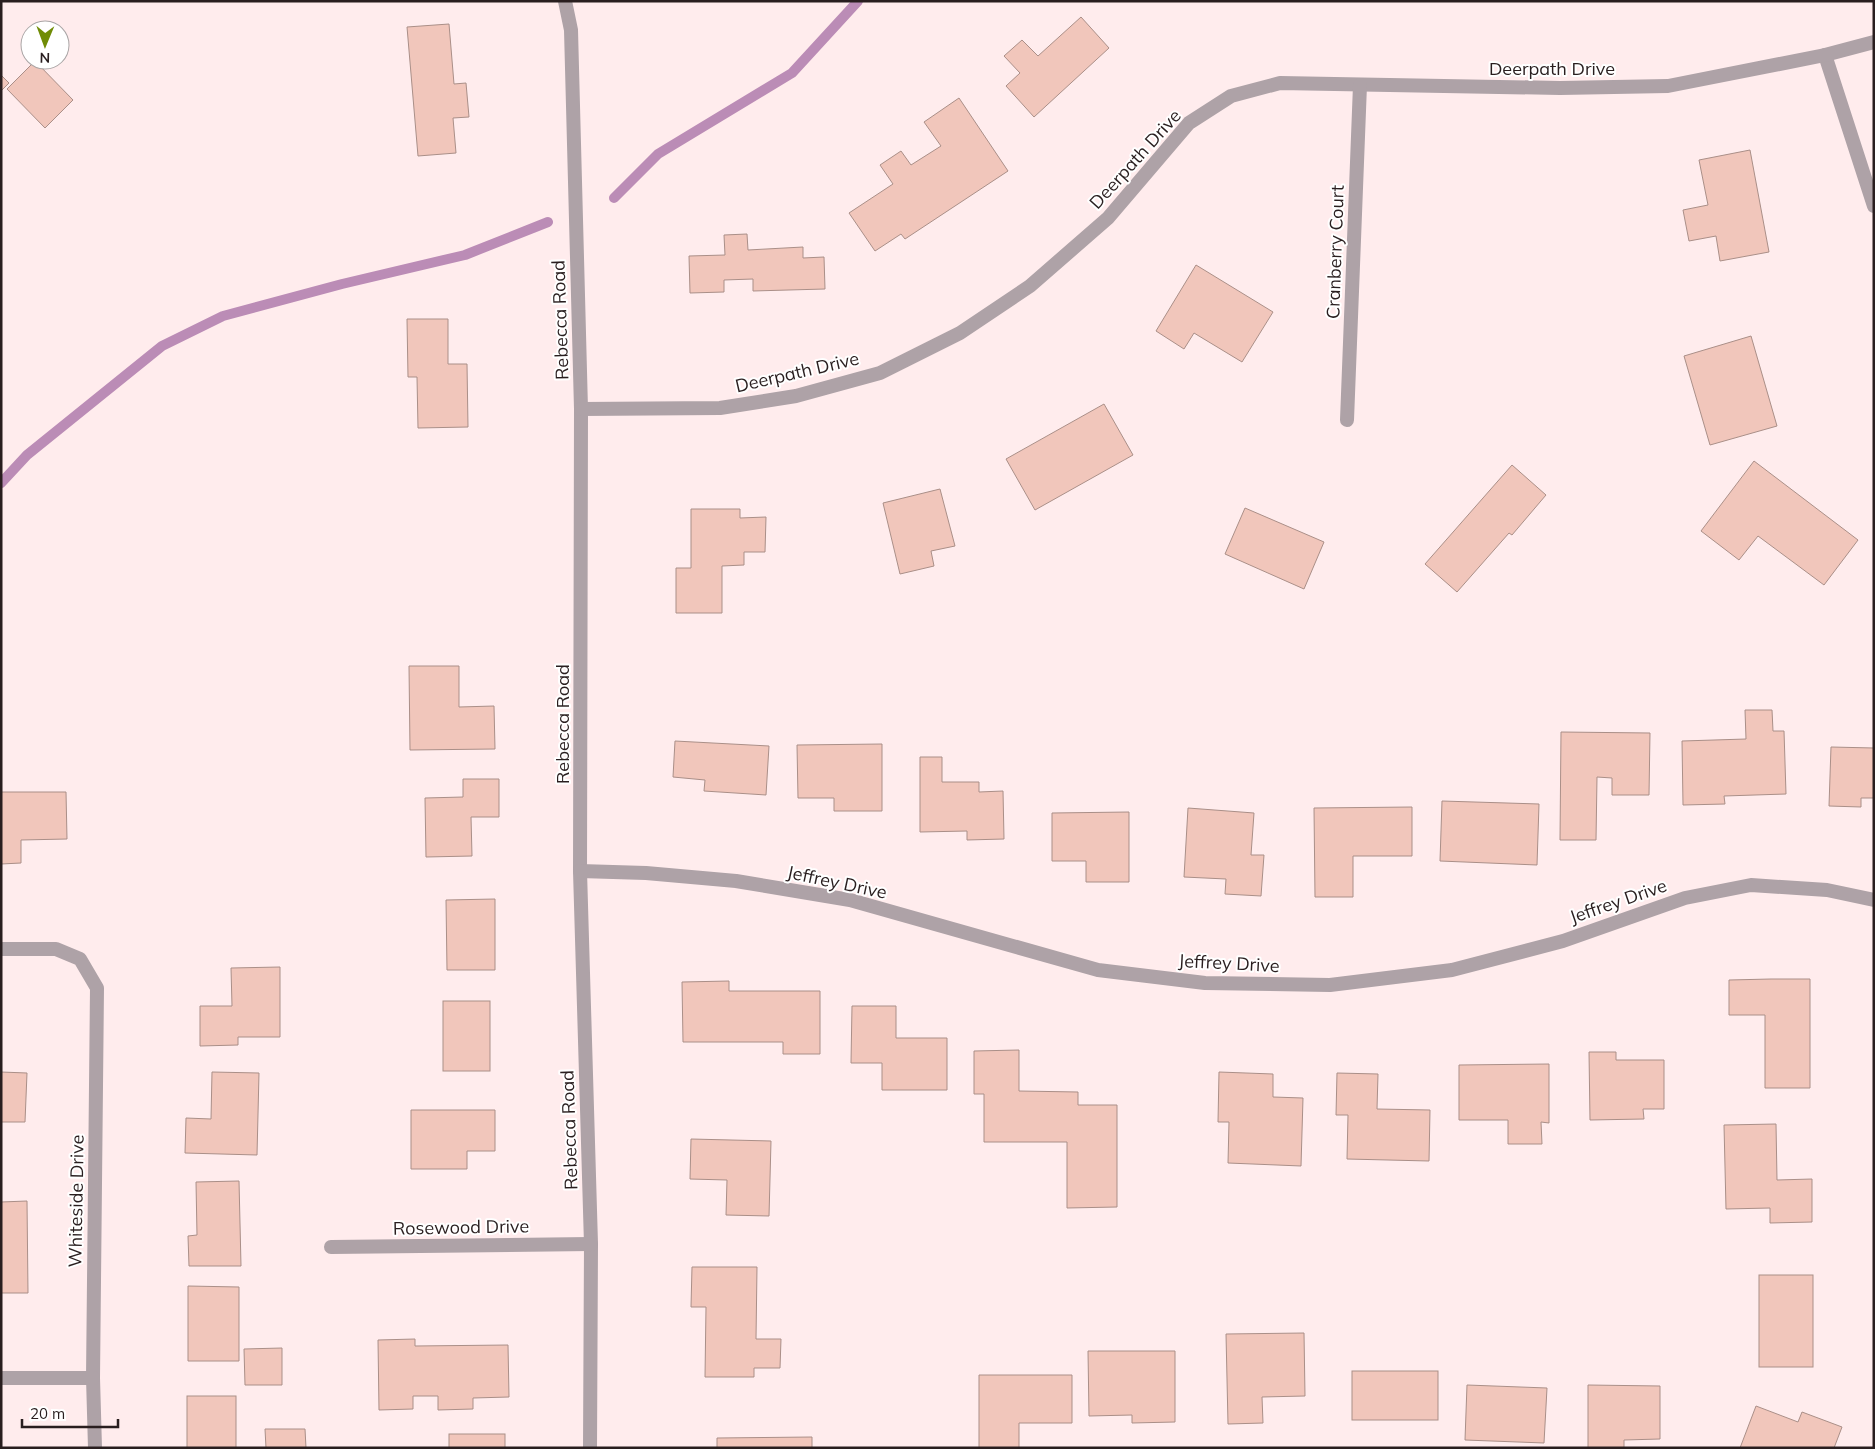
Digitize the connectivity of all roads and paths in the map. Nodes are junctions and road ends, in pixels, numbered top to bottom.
1 (565, 1) edge
2 (1874, 42) edge
3 (1824, 55) junction
4 (1360, 85) junction
5 (1874, 206) edge
6 (582, 409) junction
7 (1347, 420) dead end
8 (580, 872) junction
9 (1874, 900) edge
10 (1, 949) edge
11 (591, 1244) junction
12 (331, 1247) dead end
13 (1, 1378) edge
14 (93, 1378) junction
15 (95, 1448) edge
16 (590, 1448) edge

1 - 6 street, Rebecca Road
2 - 3 street, Deerpath Drive
3 - 4 street, Deerpath Drive
3 - 5 street
4 - 6 street, Deerpath Drive
4 - 7 street, Cranberry Court
6 - 8 street, Rebecca Road
8 - 9 street, Jeffrey Drive
8 - 11 street, Rebecca Road
10 - 14 street, Whiteside Drive
11 - 12 street, Rosewood Drive
11 - 16 street, Rebecca Road
13 - 14 street
14 - 15 street, Whiteside Drive

